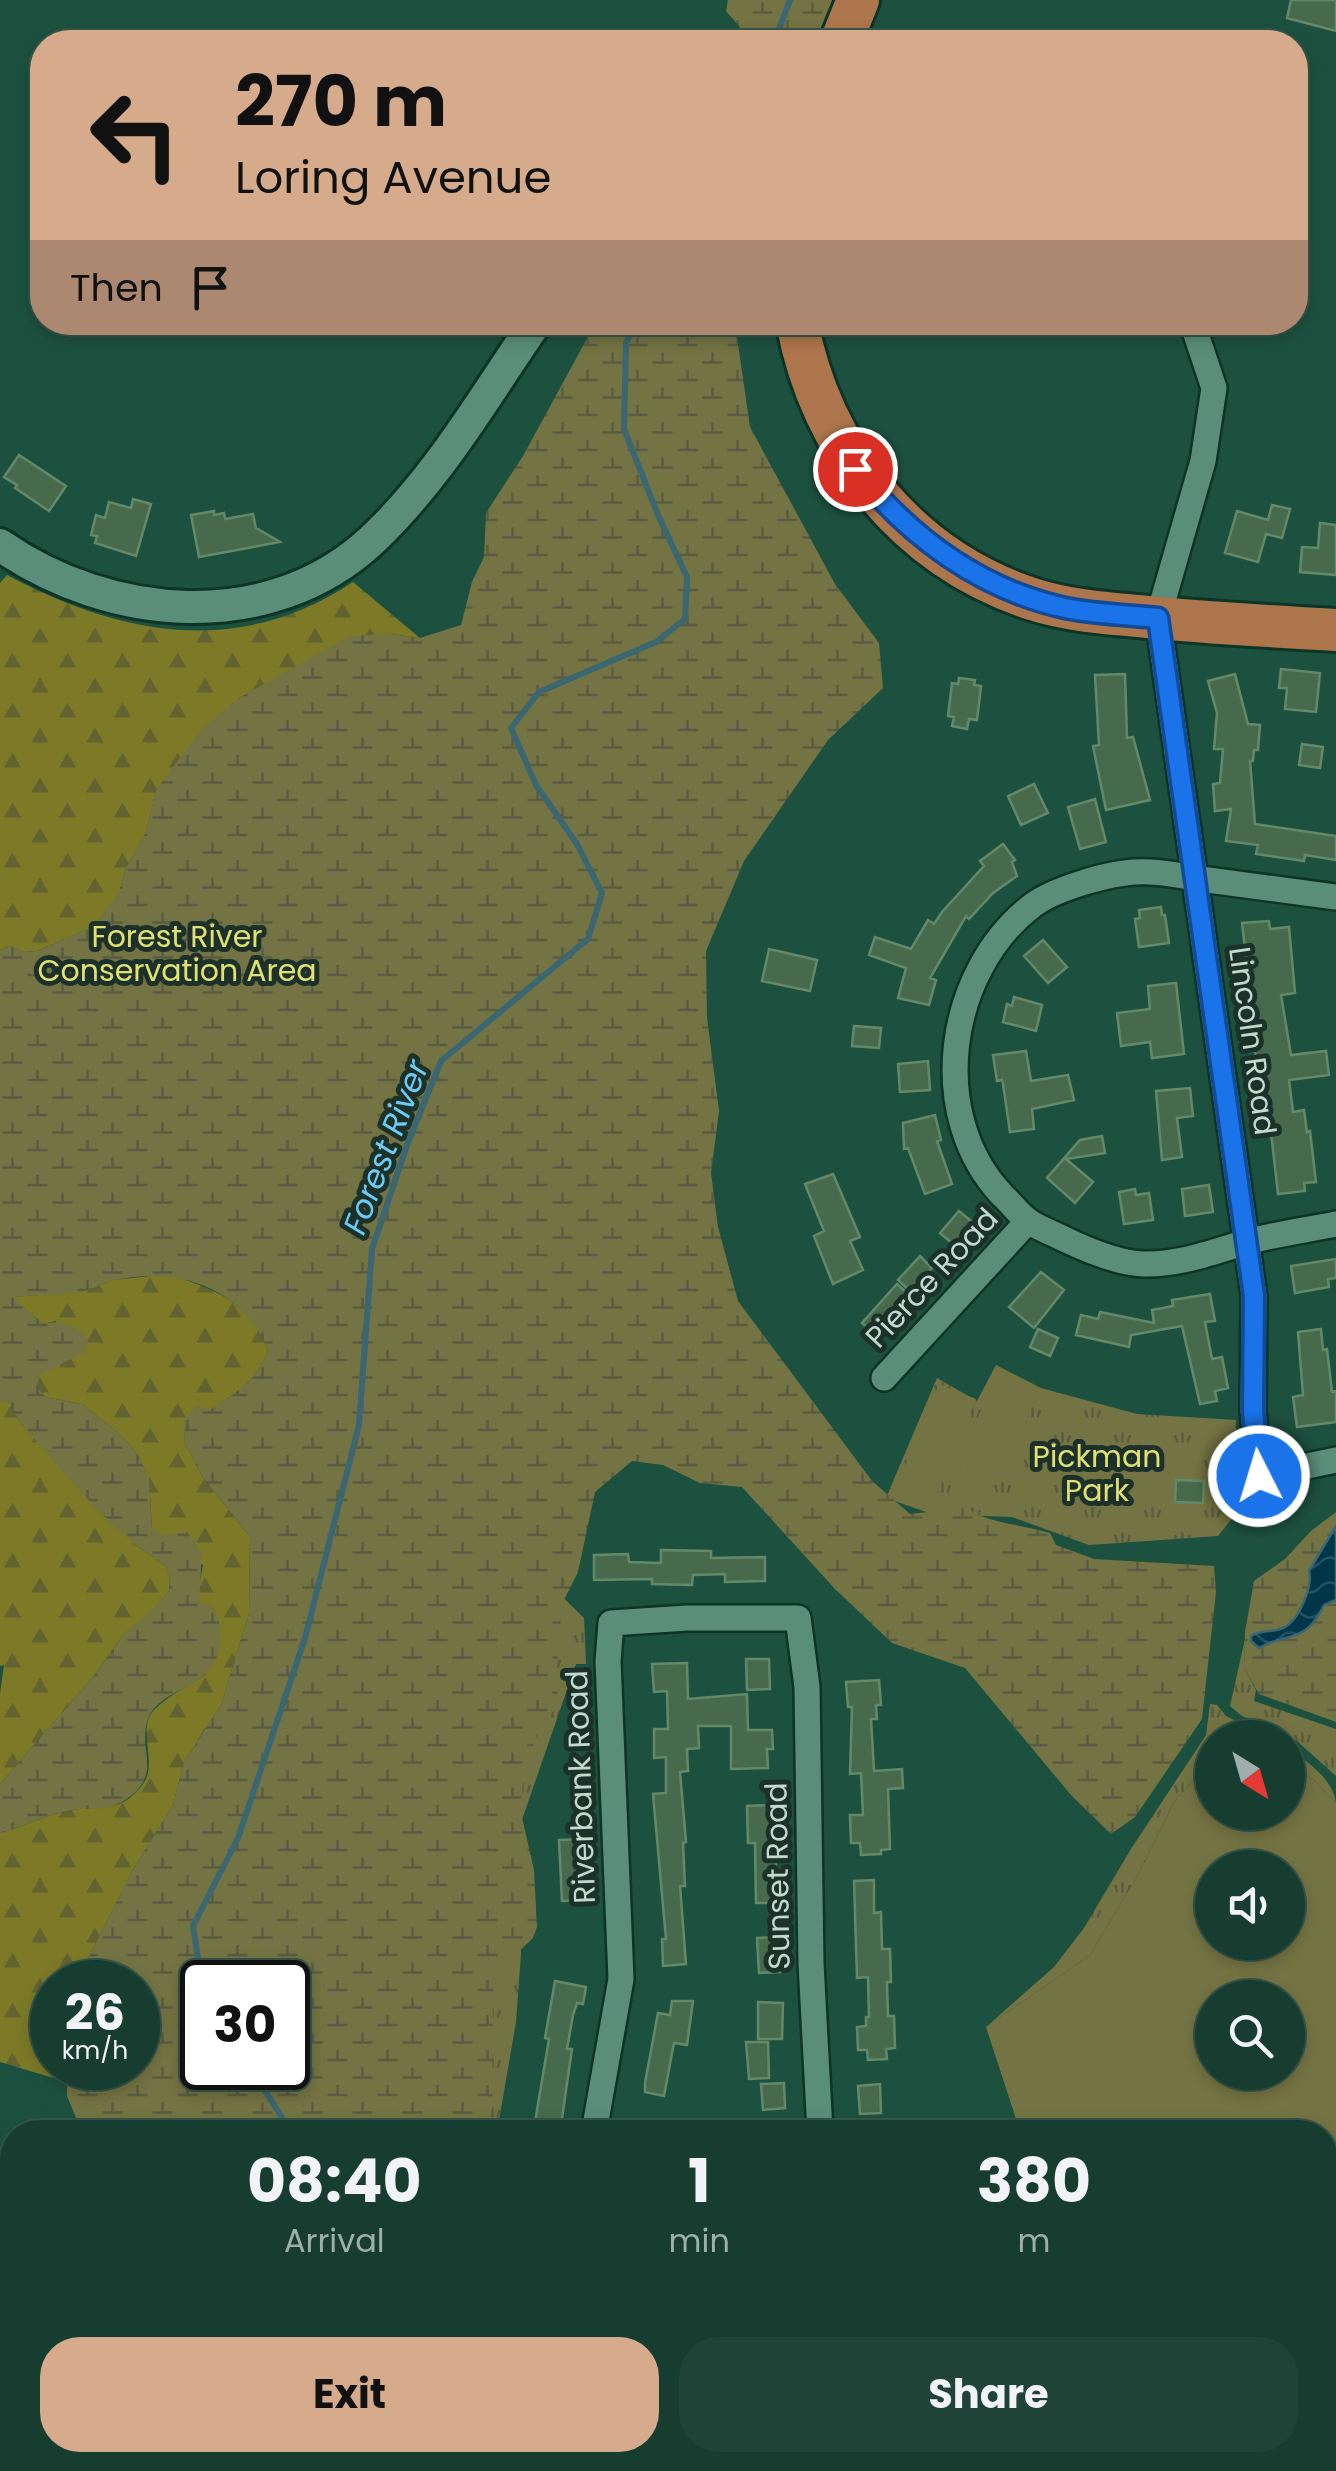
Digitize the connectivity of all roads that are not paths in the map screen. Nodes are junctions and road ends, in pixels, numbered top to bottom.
1 (858, 0) edge
2 (846, 30) edge
3 (528, 335) edge
4 (800, 335) edge
5 (1196, 335) edge
6 (0, 545) edge
7 (1158, 618) junction
8 (1336, 630) edge
9 (1195, 878) junction
10 (1336, 897) edge
11 (1028, 1221) junction
12 (1336, 1224) edge
13 (1246, 1242) junction
14 (884, 1378) dead end
15 (1336, 1460) edge
16 (798, 1618) joint
17 (596, 2120) edge
18 (819, 2120) edge

1 - 2 highway
3 - 6 street
4 - 7 highway
5 - 7 street
7 - 8 highway
7 - 9 street, Lincoln Road
9 - 10 street
9 - 11 street
9 - 13 street, Lincoln Road
11 - 13 street
11 - 14 street, Pierce Road
12 - 13 street
13 - 15 street, Lincoln Road
16 - 17 street, Riverbank Road
16 - 18 street, Sunset Road

